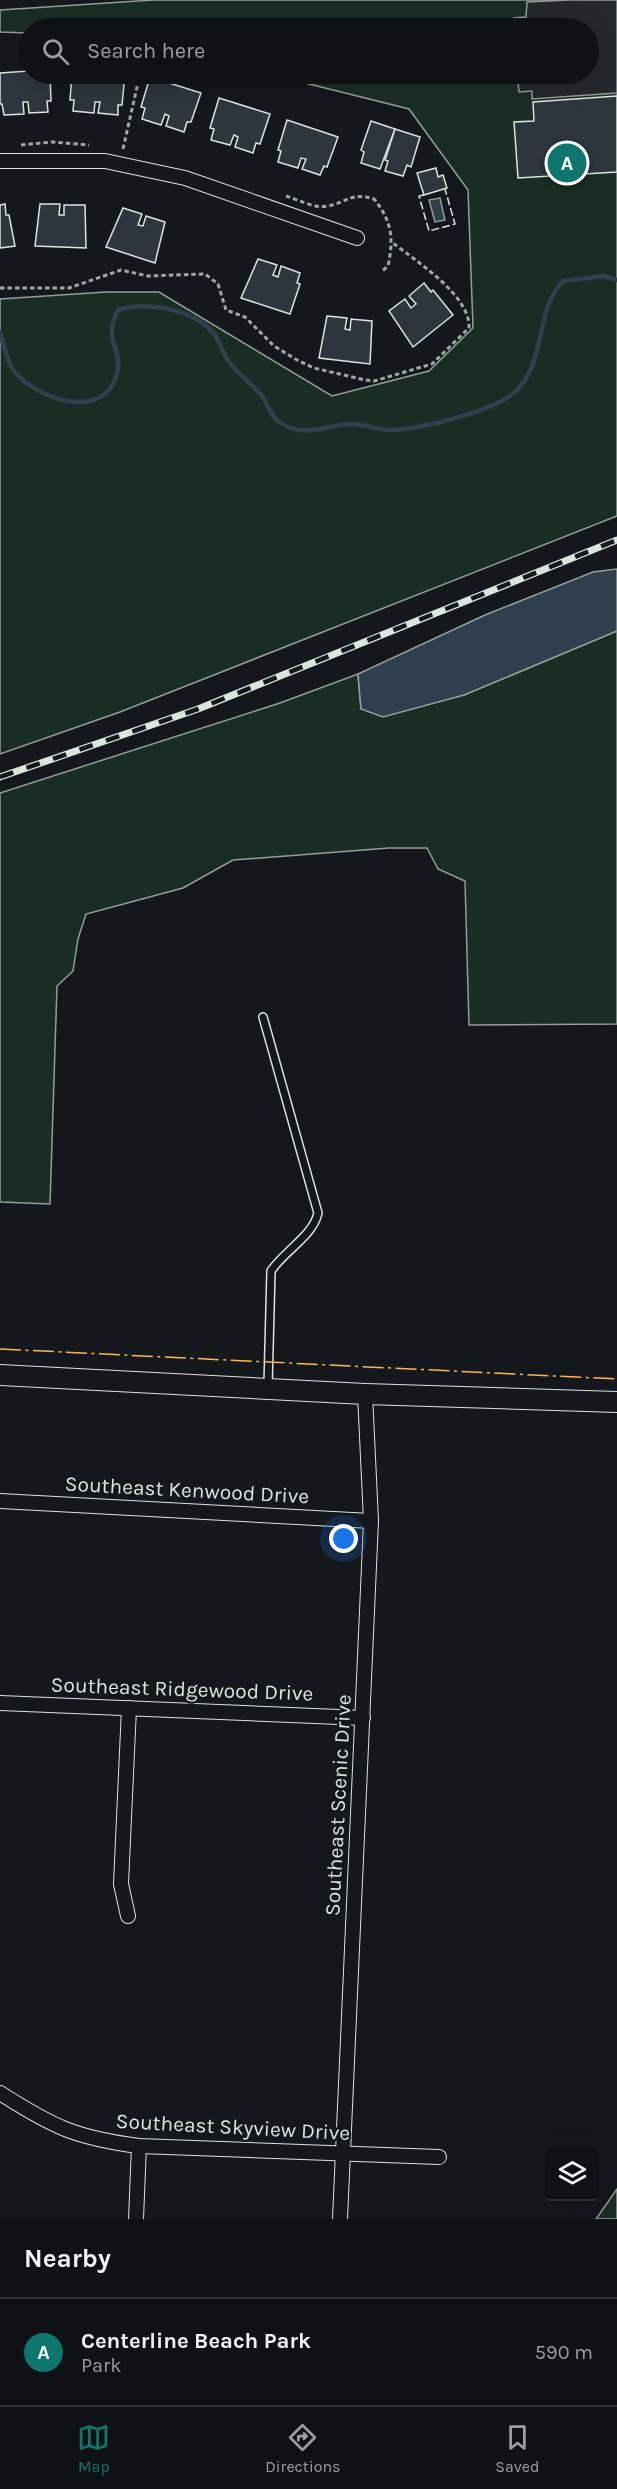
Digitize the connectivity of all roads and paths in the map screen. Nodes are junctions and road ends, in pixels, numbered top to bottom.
1 (138, 84) edge
2 (123, 149) dead end
3 (0, 161) edge
4 (357, 238) dead end
5 (393, 243) dead end
6 (0, 288) edge
7 (263, 1017) dead end
8 (0, 1375) edge
9 (268, 1389) junction
10 (365, 1394) junction
11 (617, 1402) edge
12 (0, 1501) edge
13 (371, 1521) junction
14 (0, 1703) edge
15 (129, 1708) junction
16 (363, 1718) junction
17 (128, 1916) dead end
18 (0, 2094) edge
19 (139, 2146) junction
20 (344, 2154) junction
21 (439, 2157) dead end
22 (136, 2219) edge
23 (340, 2219) edge

1 - 2 path
3 - 4 street
5 - 6 path
7 - 9 lane
8 - 9 main road
9 - 10 main road
10 - 11 main road
10 - 13 street, Southeast Scenic Drive
12 - 13 street, Southeast Kenwood Drive
13 - 16 street, Southeast Scenic Drive
14 - 15 street, Southeast Ridgewood Drive
15 - 16 street, Southeast Ridgewood Drive
15 - 17 street
16 - 20 street, Southeast Scenic Drive
18 - 19 street, Southeast Skyview Drive
19 - 20 street, Southeast Skyview Drive
19 - 22 street
20 - 21 street, Southeast Skyview Drive
20 - 23 street, Southeast Scenic Drive

